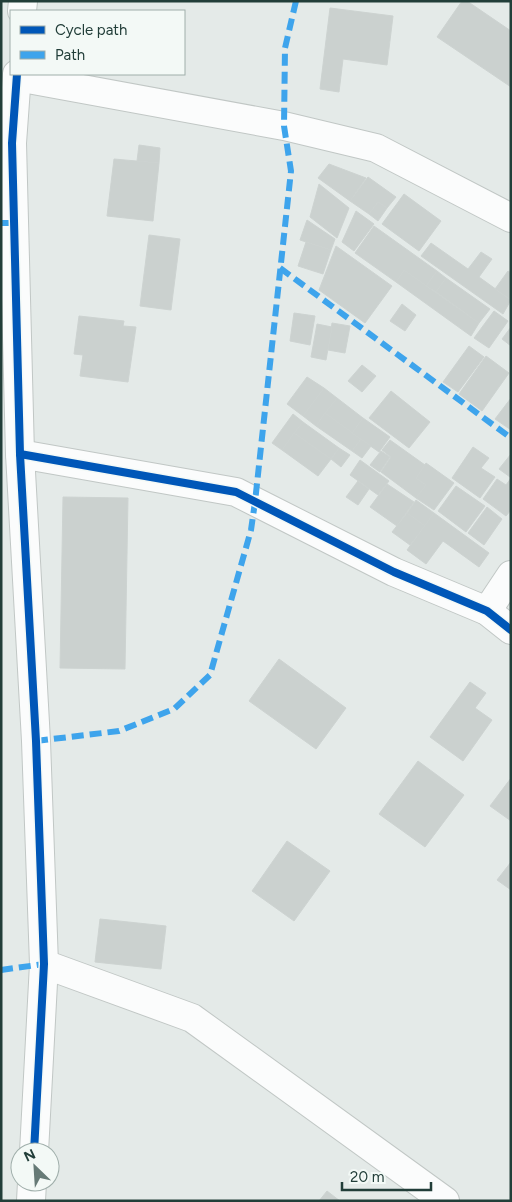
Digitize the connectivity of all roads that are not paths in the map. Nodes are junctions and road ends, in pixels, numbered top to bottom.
1 (17, 76) edge
2 (511, 218) edge
3 (20, 454) junction
4 (511, 575) edge
5 (487, 611) junction
6 (511, 630) edge
7 (44, 964) junction
8 (35, 1142) edge
9 (445, 1201) edge

1 - 2 street
1 - 3 street
3 - 5 street
3 - 7 street
4 - 5 street
5 - 6 street
7 - 8 street
7 - 9 street

